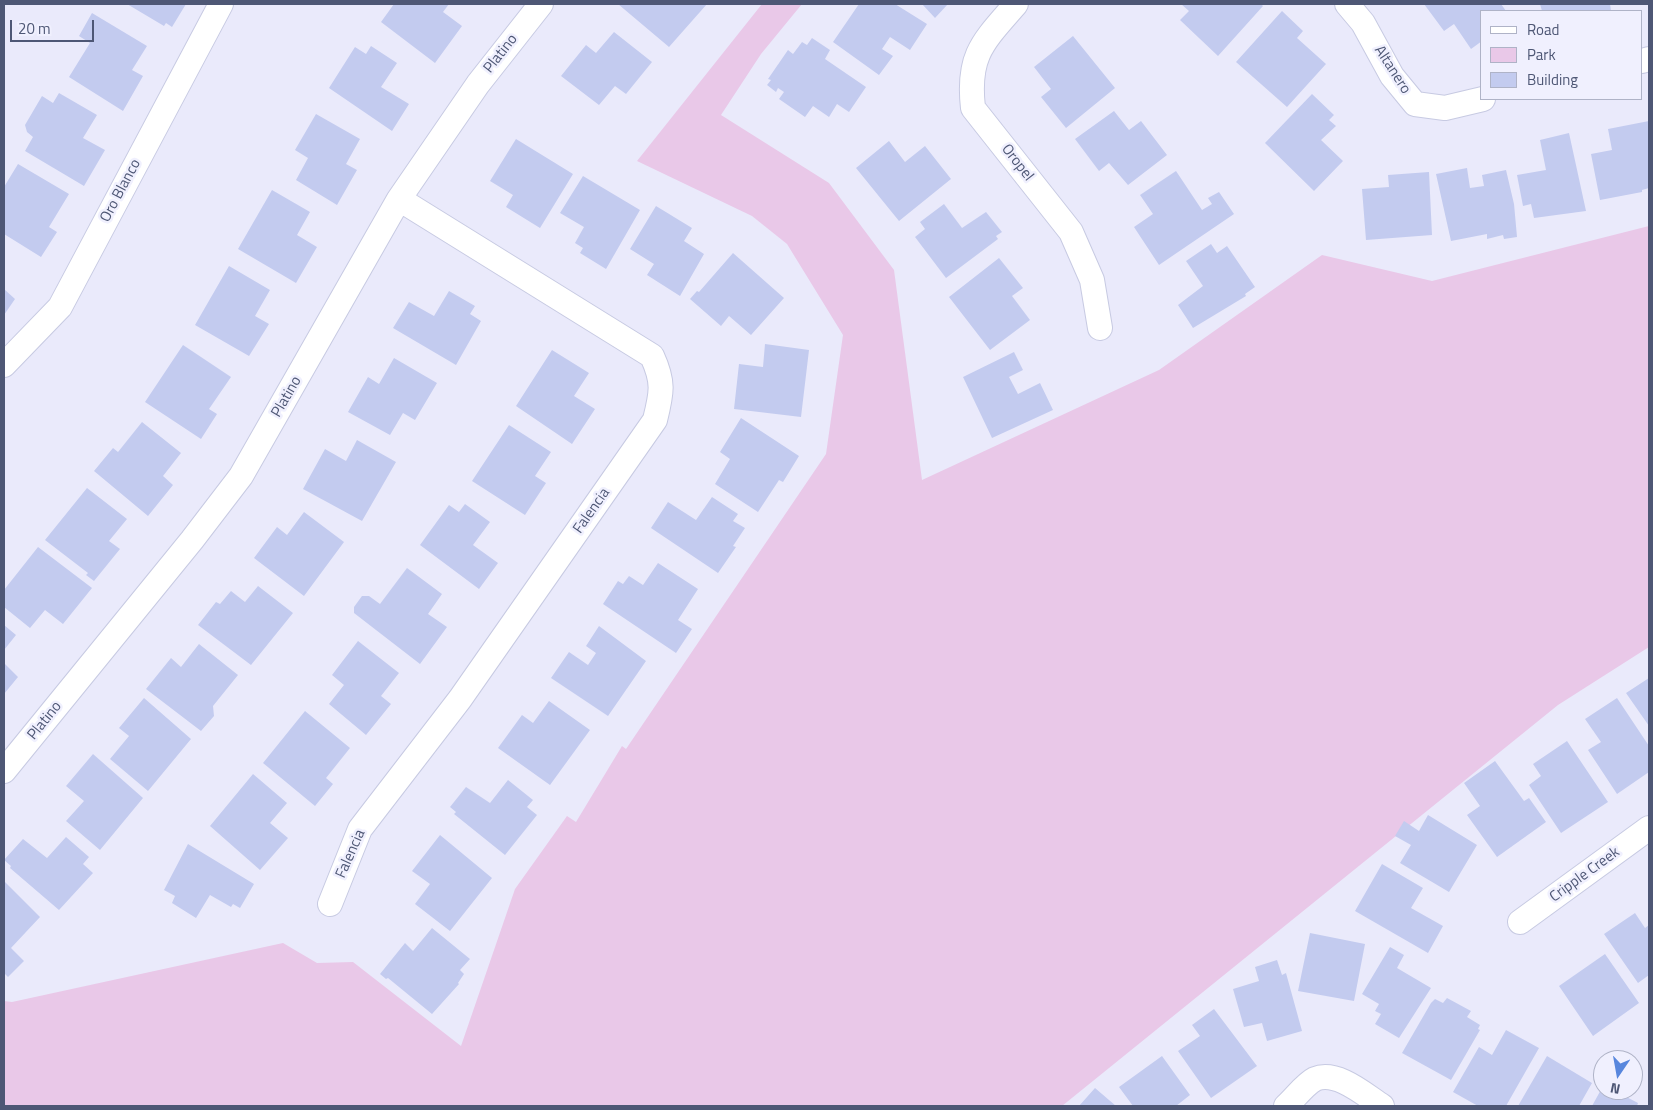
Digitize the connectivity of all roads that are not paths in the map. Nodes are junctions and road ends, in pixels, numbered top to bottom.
1 (221, 4) edge
2 (541, 4) edge
3 (1016, 4) edge
4 (1347, 4) edge
5 (1480, 100) edge
6 (400, 199) junction
7 (1100, 328) dead end
8 (4, 365) edge
9 (4, 771) edge
10 (1648, 830) edge
11 (330, 904) dead end
12 (1520, 922) dead end
13 (1286, 1106) edge
14 (1382, 1106) edge

1 - 8 street, Oro Blanco
2 - 6 street, Platino
3 - 7 street, Oropel
4 - 5 street, Altanero
6 - 9 street, Platino
6 - 11 street, Falencia
10 - 12 street, Cripple Creek
13 - 14 street

